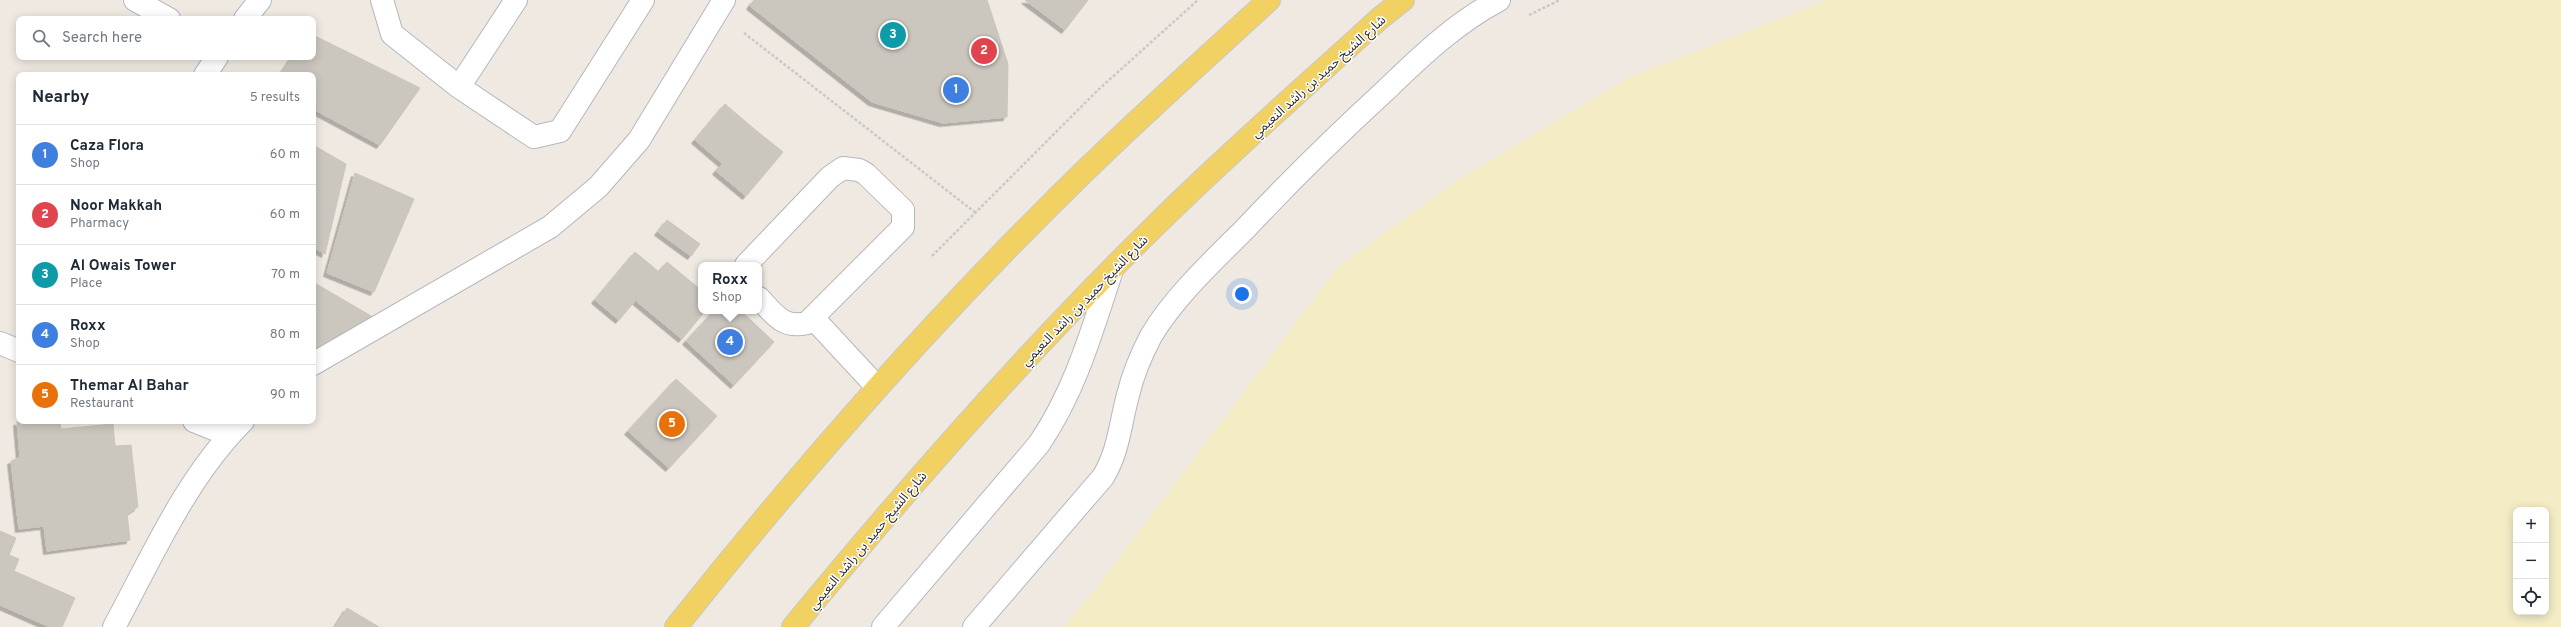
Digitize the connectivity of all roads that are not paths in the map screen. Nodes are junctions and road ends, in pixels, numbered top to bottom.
1 (135, 0) edge
2 (260, 0) edge
3 (382, 0) edge
4 (516, 0) edge
5 (643, 0) edge
6 (1269, 0) edge
7 (1403, 0) edge
8 (1499, 0) edge
9 (720, 6) edge
10 (164, 16) edge
11 (247, 16) edge
12 (215, 60) edge
13 (207, 72) edge
14 (459, 87) junction
15 (749, 262) edge
16 (1112, 270) junction
17 (762, 301) edge
18 (814, 318) junction
19 (0, 343) edge
20 (16, 350) edge
21 (316, 362) edge
22 (877, 387) junction
23 (212, 424) edge
24 (236, 428) edge
25 (114, 627) edge
26 (676, 627) edge
27 (793, 627) edge
28 (883, 627) edge
29 (974, 627) edge

1 - 10 street
2 - 11 street
3 - 14 street
4 - 14 street
5 - 14 street
6 - 22 main road
7 - 16 main road, شارع الشيخ حميد بن راشد النعيمي
8 - 29 street
9 - 21 street
12 - 13 street
15 - 18 street
16 - 27 main road, شارع الشيخ حميد بن راشد النعيمي
16 - 28 street
17 - 18 street
18 - 22 street
19 - 20 street
22 - 26 main road
23 - 24 street
24 - 25 street

